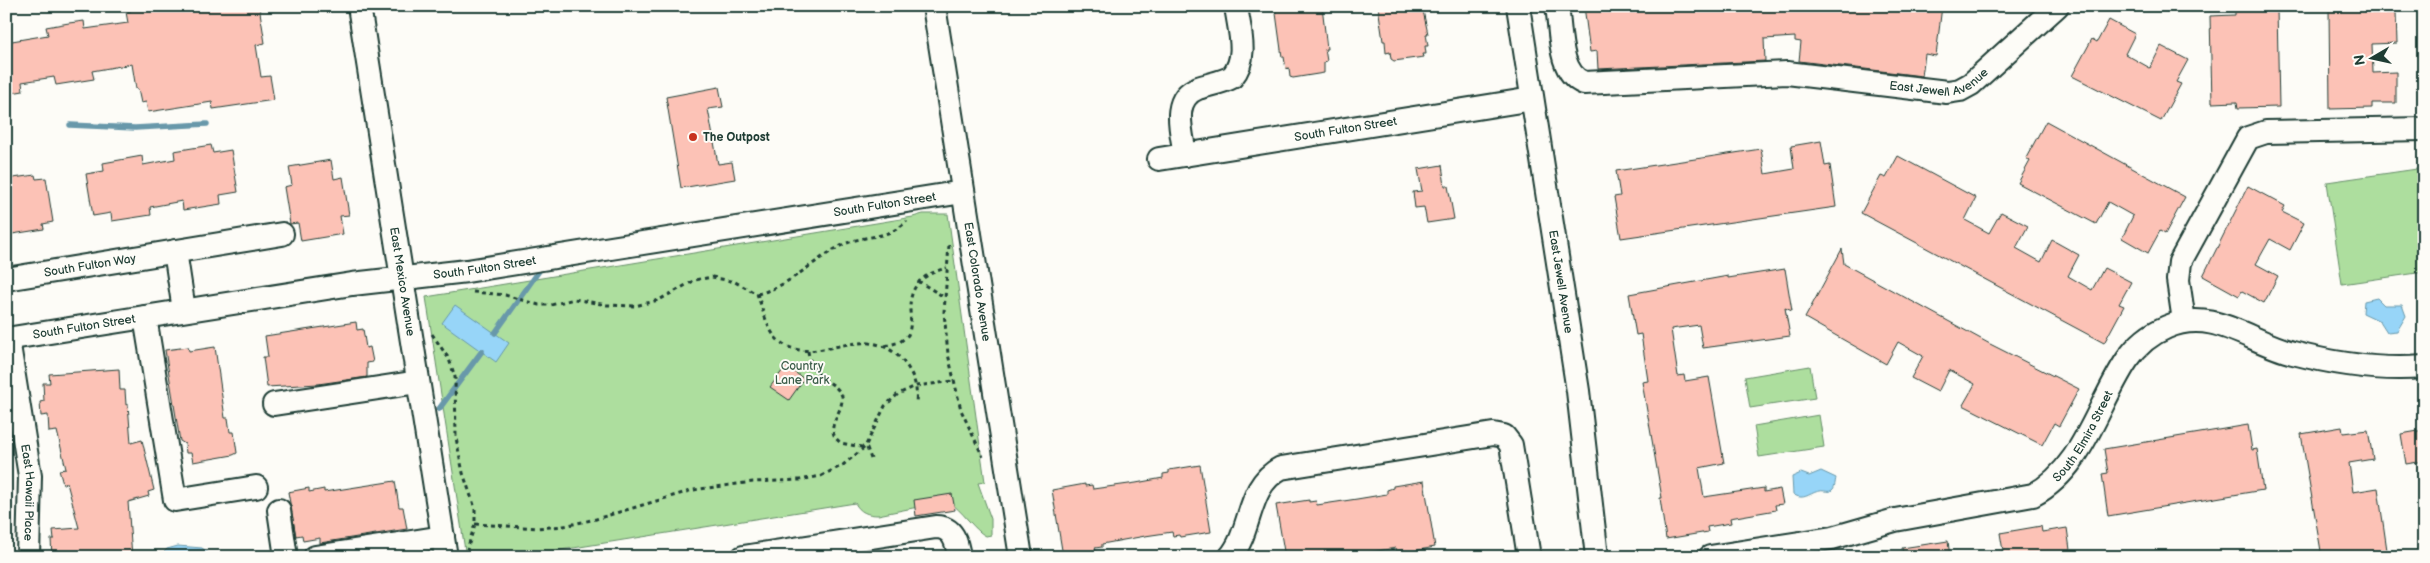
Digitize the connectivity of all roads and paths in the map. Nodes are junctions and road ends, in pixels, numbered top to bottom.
1 (359, 6) edge
2 (934, 6) edge
3 (1236, 6) edge
4 (1518, 6) edge
5 (1557, 6) edge
6 (2057, 6) edge
7 (1532, 98) junction
8 (2424, 130) edge
9 (1185, 155) junction
10 (1159, 159) dead end
11 (963, 192) junction
12 (913, 217) dead end
13 (282, 234) dead end
14 (949, 243) dead end
15 (175, 251) junction
16 (947, 268) junction
17 (6, 279) edge
18 (402, 279) junction
19 (918, 281) junction
20 (465, 292) dead end
21 (757, 294) junction
22 (944, 298) junction
23 (184, 310) junction
24 (145, 317) junction
25 (2184, 321) junction
26 (431, 330) dead end
27 (7, 339) edge
28 (884, 346) junction
29 (808, 351) junction
30 (2424, 367) edge
31 (954, 381) junction
32 (418, 382) junction
33 (916, 386) junction
34 (916, 402) dead end
35 (274, 404) dead end
36 (865, 446) junction
37 (871, 458) dead end
38 (985, 461) dead end
39 (256, 487) dead end
40 (279, 510) dead end
41 (475, 524) junction
42 (445, 547) edge
43 (467, 548) dead end
44 (28, 557) edge
45 (286, 557) edge
46 (315, 557) edge
47 (743, 557) edge
48 (959, 557) edge
49 (1021, 557) edge
50 (1230, 557) edge
51 (1529, 557) edge
52 (1597, 557) edge
53 (1710, 557) edge

1 - 18 street, East Mexico Avenue
2 - 11 street, East Colorado Avenue
3 - 9 street
4 - 7 street, East Jewell Avenue
5 - 6 street, East Jewell Avenue
7 - 9 street, South Fulton Street
7 - 52 street, East Jewell Avenue
8 - 25 street
9 - 10 street, South Fulton Street
11 - 18 street, South Fulton Street
11 - 49 street, East Colorado Avenue
12 - 21 path
13 - 15 street, South Fulton Way
14 - 16 path
15 - 17 street, South Fulton Way
15 - 23 street
16 - 19 path
16 - 22 path
18 - 23 street, South Fulton Street
18 - 32 street, East Mexico Avenue
19 - 22 path
19 - 28 path
20 - 21 path
21 - 29 path
22 - 31 path
23 - 24 street, South Fulton Street
24 - 27 street, South Fulton Street
24 - 39 street
25 - 30 street, South Elmira Street
25 - 53 street, South Elmira Street
26 - 41 path
27 - 44 street, East Hawaii Place
28 - 29 path
28 - 33 path
29 - 36 path
31 - 33 path
31 - 38 path
32 - 35 street
32 - 42 street, East Mexico Avenue
33 - 34 path
33 - 36 path
36 - 37 path
36 - 41 path
40 - 45 street
41 - 43 path
42 - 46 street
47 - 48 street
50 - 51 street

